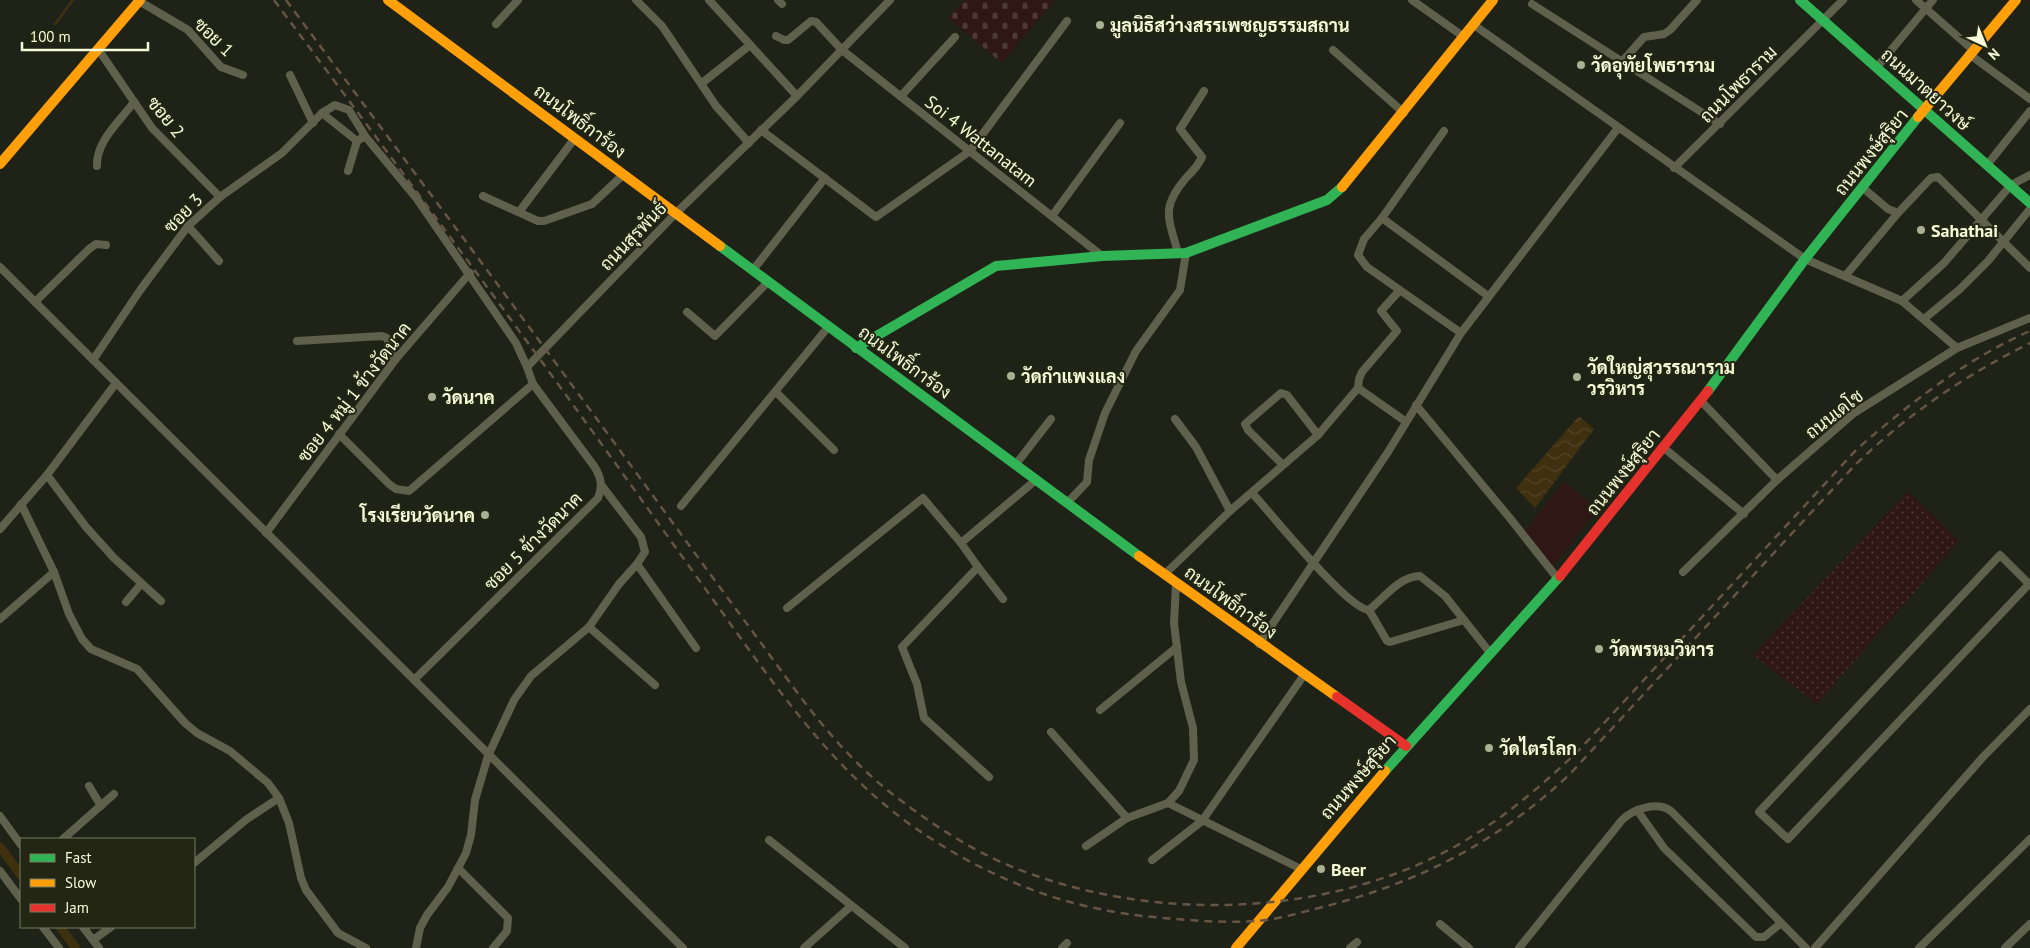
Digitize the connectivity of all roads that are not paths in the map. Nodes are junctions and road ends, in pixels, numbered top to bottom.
1 (388, 0) edge
2 (518, 0) edge
3 (636, 0) edge
4 (709, 0) edge
5 (890, 0) edge
6 (1412, 0) edge
7 (1493, 0) edge
8 (1697, 0) edge
9 (1800, 0) edge
10 (1843, 0) edge
11 (1916, 0) edge
12 (1934, 0) edge
13 (2016, 0) edge
14 (140, 1) edge
15 (400, 4) edge
16 (1532, 4) dead end
17 (1927, 8) junction
18 (1067, 21) dead end
19 (1824, 21) junction
20 (496, 24) dead end
21 (1474, 25) junction
22 (776, 36) dead end
23 (955, 37) dead end
24 (1464, 37) junction
25 (750, 45) junction
26 (98, 49) junction
27 (842, 50) junction
28 (1333, 50) dead end
29 (1971, 52) junction
30 (1621, 62) junction
31 (1878, 67) junction
32 (244, 75) dead end
33 (290, 75) dead end
34 (702, 83) junction
35 (1204, 91) dead end
36 (797, 96) junction
37 (900, 96) junction
38 (2030, 99) edge
39 (134, 102) junction
40 (1926, 109) junction
41 (2030, 111) edge
42 (322, 113) junction
43 (1404, 113) junction
44 (313, 123) junction
45 (1120, 123) dead end
46 (1720, 124) junction
47 (1618, 128) junction
48 (761, 130) junction
49 (1444, 131) dead end
50 (365, 136) junction
51 (575, 138) junction
52 (357, 141) junction
53 (748, 143) junction
54 (970, 150) junction
55 (0, 164) edge
56 (1987, 165) junction
57 (97, 166) dead end
58 (1674, 168) junction
59 (348, 171) dead end
60 (624, 174) junction
61 (2030, 175) edge
62 (825, 178) junction
63 (2011, 185) junction
64 (1863, 188) junction
65 (483, 196) dead end
66 (220, 197) junction
67 (2030, 203) edge
68 (2030, 209) edge
69 (519, 212) junction
70 (1898, 212) junction
71 (676, 213) junction
72 (1052, 216) junction
73 (1382, 218) junction
74 (1980, 219) junction
75 (188, 226) junction
76 (2003, 242) junction
77 (106, 245) dead end
78 (1182, 253) junction
79 (1102, 256) junction
80 (1805, 259) junction
81 (219, 261) dead end
82 (0, 267) edge
83 (2030, 268) edge
84 (753, 270) junction
85 (470, 274) junction
86 (1846, 275) junction
87 (769, 281) junction
88 (1399, 291) junction
89 (1488, 296) junction
90 (1902, 301) junction
91 (35, 302) junction
92 (687, 312) dead end
93 (2030, 318) edge
94 (1924, 319) junction
95 (829, 326) junction
96 (1461, 333) junction
97 (297, 341) dead end
98 (856, 348) junction
99 (1957, 348) junction
100 (93, 360) junction
101 (395, 360) junction
102 (527, 367) junction
103 (116, 383) junction
104 (533, 384) junction
105 (1358, 388) junction
106 (776, 392) junction
107 (1701, 401) junction
108 (1416, 405) junction
109 (1051, 419) dead end
110 (1175, 419) dead end
111 (1405, 421) junction
112 (339, 434) junction
113 (1318, 434) junction
114 (1664, 448) junction
115 (834, 450) dead end
116 (1016, 464) junction
117 (1282, 464) junction
118 (47, 475) junction
119 (1036, 479) junction
120 (1777, 480) junction
121 (602, 486) junction
122 (1252, 493) junction
123 (1068, 502) junction
124 (21, 504) junction
125 (681, 506) dead end
126 (1230, 511) junction
127 (1744, 514) junction
128 (0, 530) edge
129 (266, 533) junction
130 (961, 543) junction
131 (1314, 563) junction
132 (637, 564) junction
133 (978, 566) junction
134 (54, 572) junction
135 (1684, 572) dead end
136 (1165, 574) junction
137 (1558, 579) junction
138 (141, 584) junction
139 (1176, 584) junction
140 (2030, 584) edge
141 (1003, 599) dead end
142 (160, 601) dead end
143 (126, 602) dead end
144 (787, 608) dead end
145 (1369, 610) junction
146 (0, 619) edge
147 (1464, 620) junction
148 (589, 627) junction
149 (1259, 644) junction
150 (1177, 647) junction
151 (696, 648) dead end
152 (1491, 654) junction
153 (1304, 675) junction
154 (414, 680) junction
155 (655, 686) dead end
156 (2030, 709) edge
157 (1100, 710) dead end
158 (1051, 732) dead end
159 (1406, 746) junction
160 (489, 754) junction
161 (989, 777) dead end
162 (89, 786) dead end
163 (114, 794) dead end
164 (279, 798) junction
165 (1168, 803) junction
166 (101, 806) junction
167 (1637, 810) junction
168 (0, 816) edge
169 (1127, 818) junction
170 (1202, 821) junction
171 (64, 838) edge
172 (2030, 839) edge
173 (769, 840) dead end
174 (20, 844) edge
175 (1086, 846) dead end
176 (1152, 860) dead end
177 (195, 861) edge
178 (458, 868) junction
179 (1301, 869) junction
180 (0, 871) edge
181 (20, 898) edge
182 (851, 906) junction
183 (1781, 923) junction
184 (1440, 924) dead end
185 (2030, 924) edge
186 (44, 928) edge
187 (84, 928) edge
188 (110, 928) edge
189 (93, 940) junction
190 (1357, 942) dead end
191 (59, 948) edge
192 (99, 948) edge
193 (366, 948) edge
194 (416, 948) edge
195 (493, 948) edge
196 (683, 948) edge
197 (804, 948) edge
198 (905, 948) edge
199 (1236, 948) edge
200 (1350, 948) edge
201 (1469, 948) edge
202 (1519, 948) edge
203 (1806, 948) edge
204 (1815, 948) edge
205 (1919, 948) edge
206 (2005, 948) edge

1 - 15 street, ถนนโพธิ์การ้อง
2 - 20 street
3 - 34 street
4 - 25 street
5 - 27 street, ถนนสุรพันธ์
6 - 24 street
7 - 21 street
8 - 30 street
9 - 19 street, ถนนมาตยาวงษ์
10 - 19 street, ถนนโพธาราม
11 - 17 street
12 - 17 street
13 - 29 street, ถนนพงษ์สุริยา
14 - 26 street
14 - 32 street, ซอย 1
15 - 51 street, ถนนโพธิ์การ้อง
16 - 30 street
17 - 29 street
17 - 31 street
18 - 54 street
19 - 31 street, ถนนมาตยาวงษ์
19 - 46 street, ถนนโพธาราม
21 - 24 street
21 - 47 street
22 - 27 street, Soi 4 Wattanatam
23 - 37 street
24 - 43 street
25 - 34 street
25 - 36 street
26 - 39 street, ซอย 2
26 - 55 street
27 - 36 street, ถนนสุรพันธ์
27 - 37 street, Soi 4 Wattanatam
28 - 43 street
29 - 38 street
29 - 40 street, ถนนพงษ์สุริยา
30 - 46 street
31 - 40 street, ถนนมาตยาวงษ์
33 - 44 street
34 - 53 street
35 - 78 street
36 - 48 street, ถนนสุรพันธ์
37 - 54 street, Soi 4 Wattanatam
39 - 57 street
39 - 66 street, ซอย 2
40 - 56 street, ถนนมาตยาวงษ์
40 - 64 street, ถนนพงษ์สุริยา
41 - 56 street
42 - 44 street, ซอย 3
42 - 50 street
42 - 52 street
43 - 78 street
44 - 66 street, ซอย 3
45 - 72 street
46 - 58 street, ถนนโพธาราม
47 - 58 street
47 - 89 street
48 - 53 street, ถนนสุรพันธ์
48 - 62 street
49 - 73 street
50 - 52 street
50 - 85 street
51 - 60 street, ถนนโพธิ์การ้อง
51 - 69 street
52 - 59 street
53 - 71 street, ถนนสุรพันธ์
54 - 62 street
54 - 72 street, Soi 4 Wattanatam
56 - 63 street, ถนนมาตยาวงษ์
58 - 80 street
60 - 69 street
60 - 71 street, ถนนโพธิ์การ้อง
61 - 63 street
62 - 84 street
63 - 67 street, ถนนมาตยาวงษ์
63 - 74 street
64 - 70 street
64 - 80 street, ถนนพงษ์สุริยา
65 - 69 street
66 - 75 street, ซอย 3
68 - 76 street
70 - 74 street
70 - 86 street
71 - 84 street, ถนนโพธิ์การ้อง
71 - 102 street, ถนนสุรพันธ์
72 - 79 street, Soi 4 Wattanatam
73 - 88 street
73 - 89 street
74 - 76 street
74 - 90 street
75 - 81 street
75 - 100 street, ซอย 3
76 - 83 street
76 - 94 street
77 - 91 street
78 - 79 street
78 - 123 street
79 - 98 street
80 - 86 street
80 - 107 street, ถนนพงษ์สุริยา
82 - 91 street
84 - 87 street, ถนนโพธิ์การ้อง
85 - 101 street, ซอย 4 หมู่ 1 ข้างวัดนาค
85 - 102 street
86 - 90 street
87 - 92 street
87 - 95 street, ถนนโพธิ์การ้อง
88 - 96 street
88 - 105 street
89 - 96 street
90 - 94 street
91 - 100 street
93 - 99 street, ถนนเดโช
94 - 99 street
95 - 98 street, ถนนโพธิ์การ้อง
95 - 106 street
96 - 108 street
97 - 101 street
98 - 116 street, ถนนโพธิ์การ้อง
99 - 120 street, ถนนเดโช
100 - 103 street
101 - 112 street, ซอย 4 หมู่ 1 ข้างวัดนาค
102 - 104 street
103 - 118 street
103 - 129 street
104 - 112 street
104 - 121 street, ซอย 5 ข้างวัดนาค
105 - 111 street
105 - 113 street
106 - 115 street
106 - 125 street
107 - 114 street, ถนนพงษ์สุริยา
107 - 120 street
108 - 111 street
108 - 137 street
109 - 116 street
110 - 126 street
111 - 131 street
112 - 129 street, ซอย 4 หมู่ 1 ข้างวัดนาค
113 - 117 street
113 - 117 street
114 - 127 street
114 - 137 street, ถนนพงษ์สุริยา
116 - 119 street, ถนนโพธิ์การ้อง
117 - 122 street
118 - 124 street
118 - 138 street
119 - 123 street, ถนนโพธิ์การ้อง
119 - 130 street
120 - 127 street, ถนนเดโช
121 - 132 street
121 - 154 street, ซอย 5 ข้างวัดนาค
122 - 126 street
122 - 131 street
123 - 136 street, ถนนโพธิ์การ้อง
124 - 128 street
124 - 134 street
126 - 136 street
127 - 135 street, ถนนเดโช
129 - 154 street
130 - 133 street
130 - 144 street
131 - 145 street
131 - 149 street
132 - 148 street
132 - 151 street
133 - 141 street
133 - 161 street
134 - 146 street
134 - 164 street
136 - 139 street, ถนนโพธิ์การ้อง
137 - 152 street, ถนนพงษ์สุริยา
138 - 142 street
138 - 143 street
139 - 149 street, ถนนโพธิ์การ้อง
139 - 150 street
140 - 140 street
145 - 147 street
145 - 147 street
147 - 152 street
148 - 155 street
148 - 160 street
149 - 153 street, ถนนโพธิ์การ้อง
150 - 157 street
150 - 165 street
152 - 159 street, ถนนพงษ์สุริยา
153 - 159 street, ถนนโพธิ์การ้อง
153 - 170 street
154 - 160 street
156 - 204 street
158 - 169 street
159 - 179 street, ถนนพงษ์สุริยา
160 - 178 street
160 - 196 street
162 - 166 street
163 - 166 street
164 - 177 street
164 - 193 street
165 - 169 street
165 - 170 street
166 - 171 street
167 - 183 street
167 - 183 street
167 - 202 street
168 - 174 street
169 - 175 street
170 - 176 street
170 - 179 street
172 - 205 street
173 - 182 street
178 - 194 street
178 - 195 street
179 - 199 street, ถนนพงษ์สุริยา
180 - 181 street
182 - 197 street
182 - 198 street
183 - 203 street
184 - 201 street
185 - 206 street
186 - 191 street
187 - 189 street
188 - 189 street
189 - 192 street
190 - 200 street

